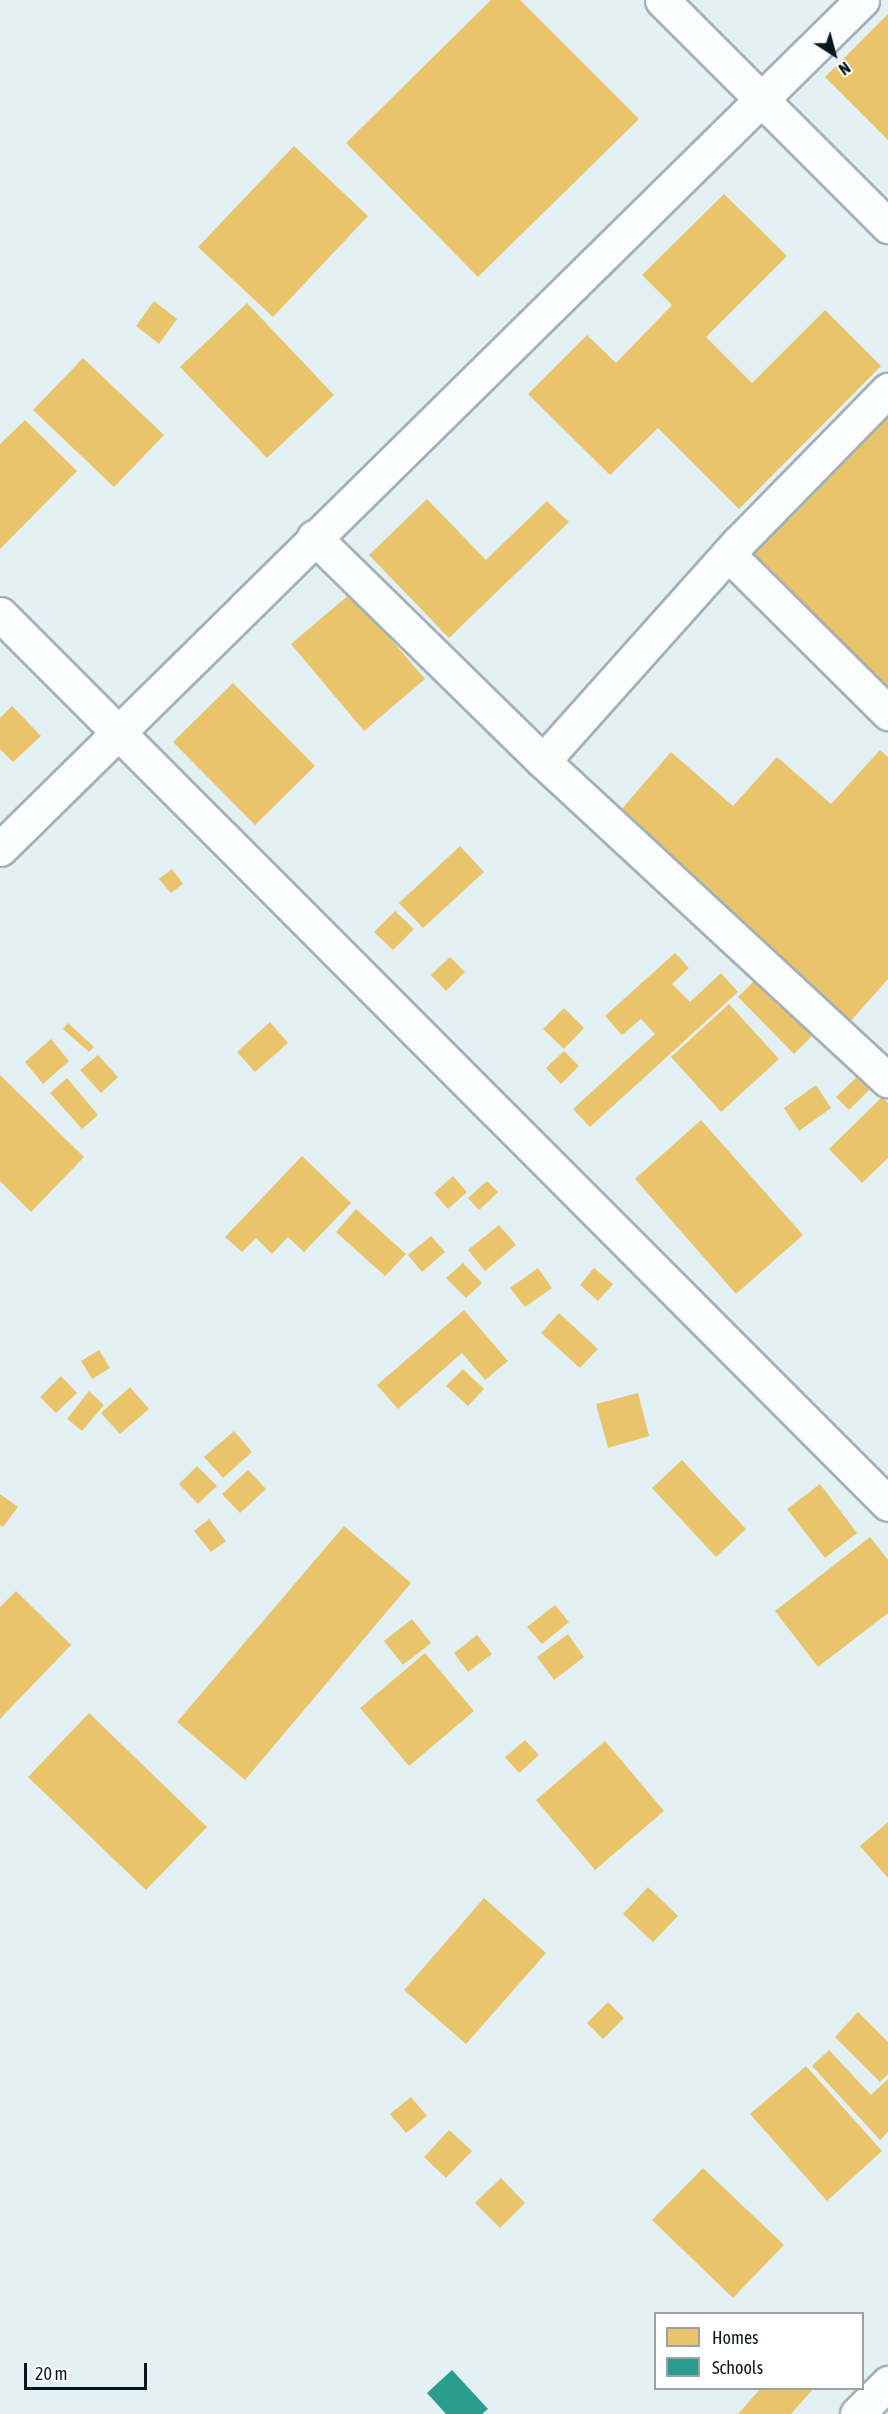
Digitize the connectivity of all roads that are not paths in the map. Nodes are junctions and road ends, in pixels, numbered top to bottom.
1 (662, 0) edge
2 (862, 0) edge
3 (761, 99) junction
4 (888, 226) edge
5 (888, 390) edge
6 (314, 537) junction
7 (728, 554) junction
8 (0, 614) edge
9 (888, 713) edge
10 (114, 733) junction
11 (543, 761) junction
12 (0, 849) edge
13 (888, 1080) edge
14 (888, 1504) edge
15 (888, 2383) edge
16 (857, 2414) edge

1 - 3 street
2 - 3 street
3 - 4 street
3 - 6 street
5 - 7 street
6 - 10 street
6 - 11 street
7 - 9 street
7 - 11 street
8 - 10 street
10 - 12 street
10 - 14 street
11 - 13 street
15 - 16 street

